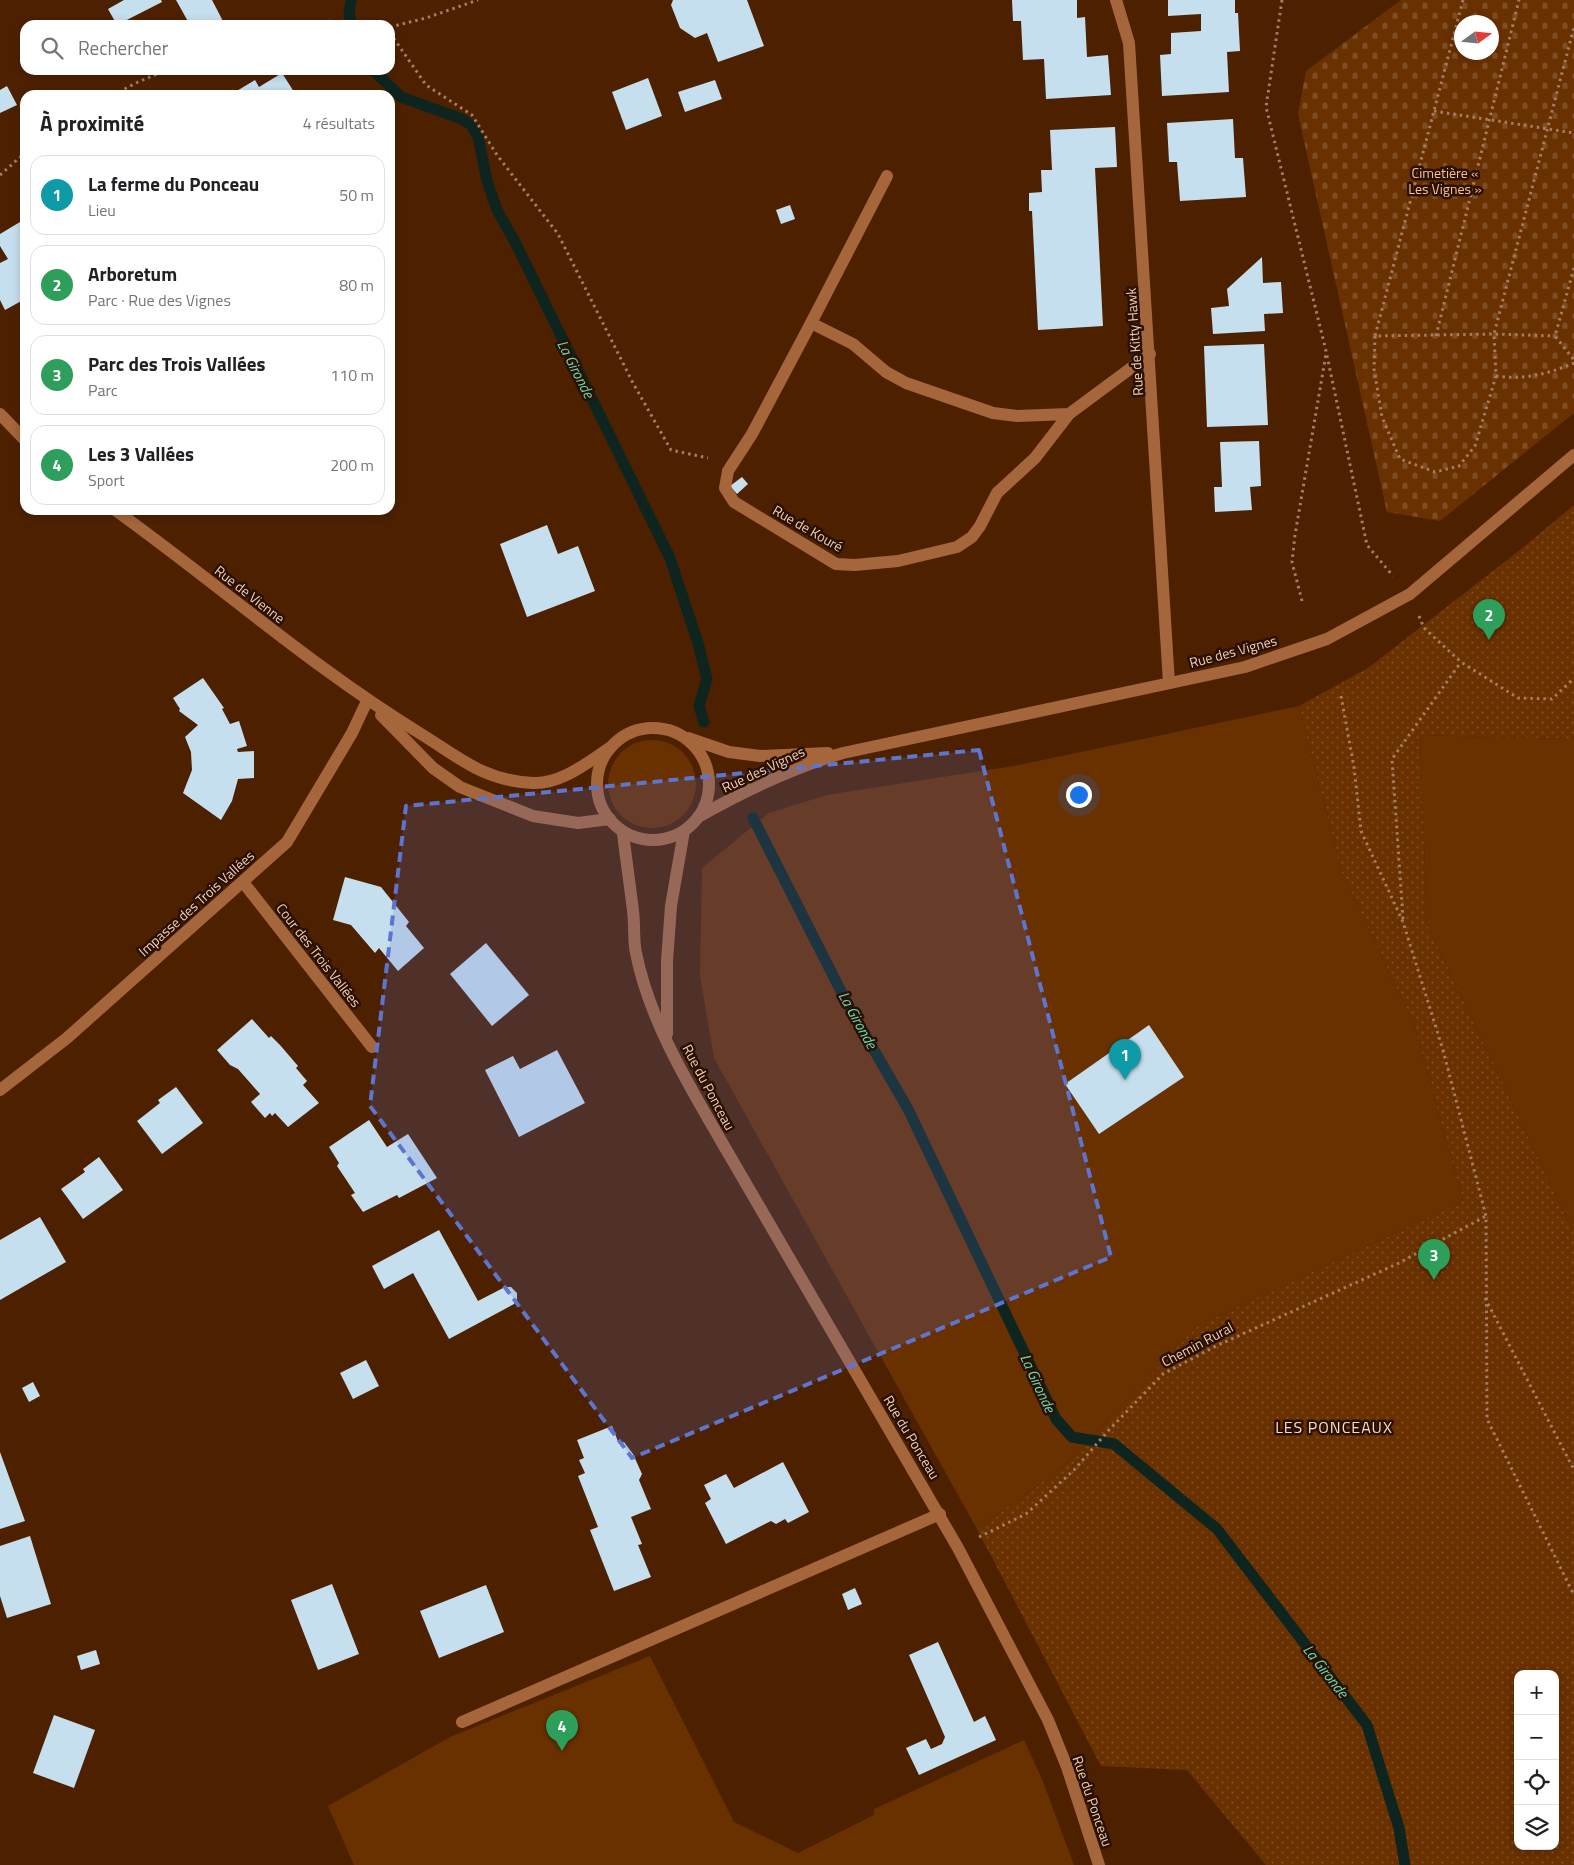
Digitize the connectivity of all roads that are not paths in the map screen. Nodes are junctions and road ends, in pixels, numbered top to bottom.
1 (1116, 0) edge
2 (887, 176) dead end
3 (811, 323) junction
4 (1150, 354) junction
5 (0, 414) edge
6 (1069, 414) junction
7 (20, 435) edge
8 (1574, 455) edge
9 (122, 515) edge
10 (1169, 683) junction
11 (367, 701) junction
12 (685, 737) junction
13 (611, 747) junction
14 (843, 753) junction
15 (698, 817) junction
16 (610, 819) junction
17 (684, 831) junction
18 (623, 832) junction
19 (243, 882) junction
20 (667, 1038) junction
21 (372, 1047) dead end
22 (0, 1090) edge
23 (940, 1514) junction
24 (462, 1722) dead end
25 (1099, 1865) edge

1 - 4 street, Rue de Kitty Hawk
2 - 3 street, Rue de Kouré
3 - 6 street
3 - 6 street, Rue de Kouré
4 - 6 street, Rue de Kouré
4 - 10 street, Rue de Kitty Hawk
5 - 7 street
8 - 10 street, Rue des Vignes
9 - 11 street, Rue de Vienne
10 - 14 street, Rue des Vignes
11 - 13 street, Rue de Vienne
11 - 16 street, Rue de Vienne
11 - 19 street, Impasse des Trois Vallées
12 - 13 street
12 - 14 street, Rue des Vignes
12 - 15 street
13 - 16 street
14 - 15 street, Rue des Vignes
15 - 17 street
16 - 18 street
17 - 18 street
17 - 20 street, Rue du Ponceau
18 - 20 street, Rue du Ponceau
19 - 21 street, Cour des Trois Vallées
19 - 22 street, Impasse des Trois Vallées
20 - 23 street, Rue du Ponceau
23 - 24 street
23 - 25 street, Rue du Ponceau

